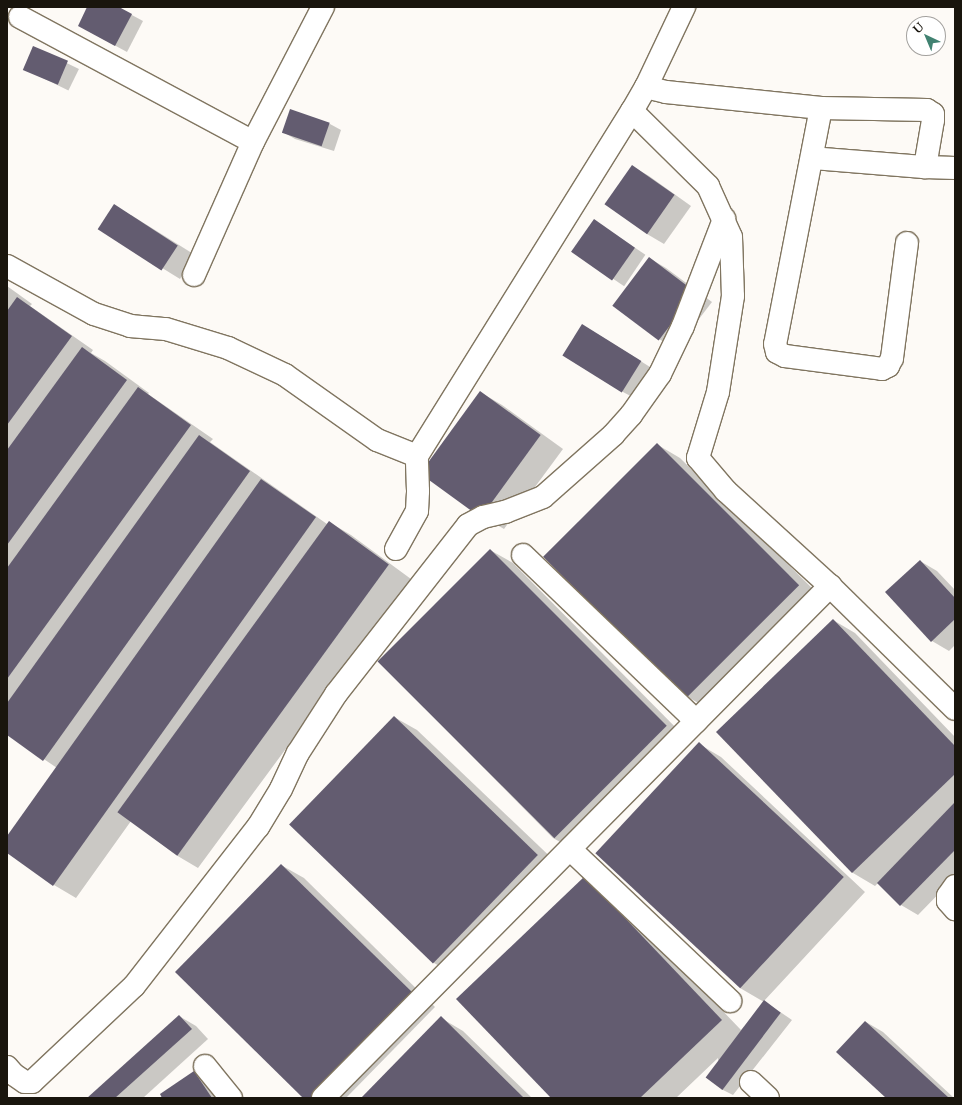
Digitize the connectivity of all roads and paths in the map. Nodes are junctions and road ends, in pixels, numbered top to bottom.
1 (323, 7) edge
2 (684, 7) edge
3 (18, 17) edge
4 (646, 87) junction
5 (821, 108) junction
6 (632, 111) junction
7 (253, 142) junction
8 (812, 158) junction
9 (925, 166) junction
10 (955, 168) edge
11 (724, 219) junction
12 (907, 243) dead end
13 (7, 266) edge
14 (194, 275) dead end
15 (417, 456) junction
16 (396, 549) dead end
17 (523, 556) dead end
18 (830, 586) junction
19 (955, 708) edge
20 (696, 721) junction
21 (570, 849) junction
22 (955, 886) edge
23 (955, 909) edge
24 (730, 1001) dead end
25 (205, 1066) dead end
26 (7, 1067) edge
27 (751, 1082) dead end
28 (230, 1098) edge
29 (323, 1098) edge
30 (768, 1098) edge

1 - 7 street
2 - 4 street
3 - 7 street
4 - 5 street
4 - 6 street
5 - 8 street
5 - 9 street
6 - 11 street
6 - 15 street
7 - 14 street
8 - 9 street
8 - 12 street
9 - 10 street
11 - 18 street
11 - 26 street
13 - 15 street
15 - 16 street
17 - 20 street
18 - 19 street
18 - 20 street
20 - 21 street
21 - 24 street
21 - 29 street
22 - 23 street
25 - 28 street
27 - 30 street

